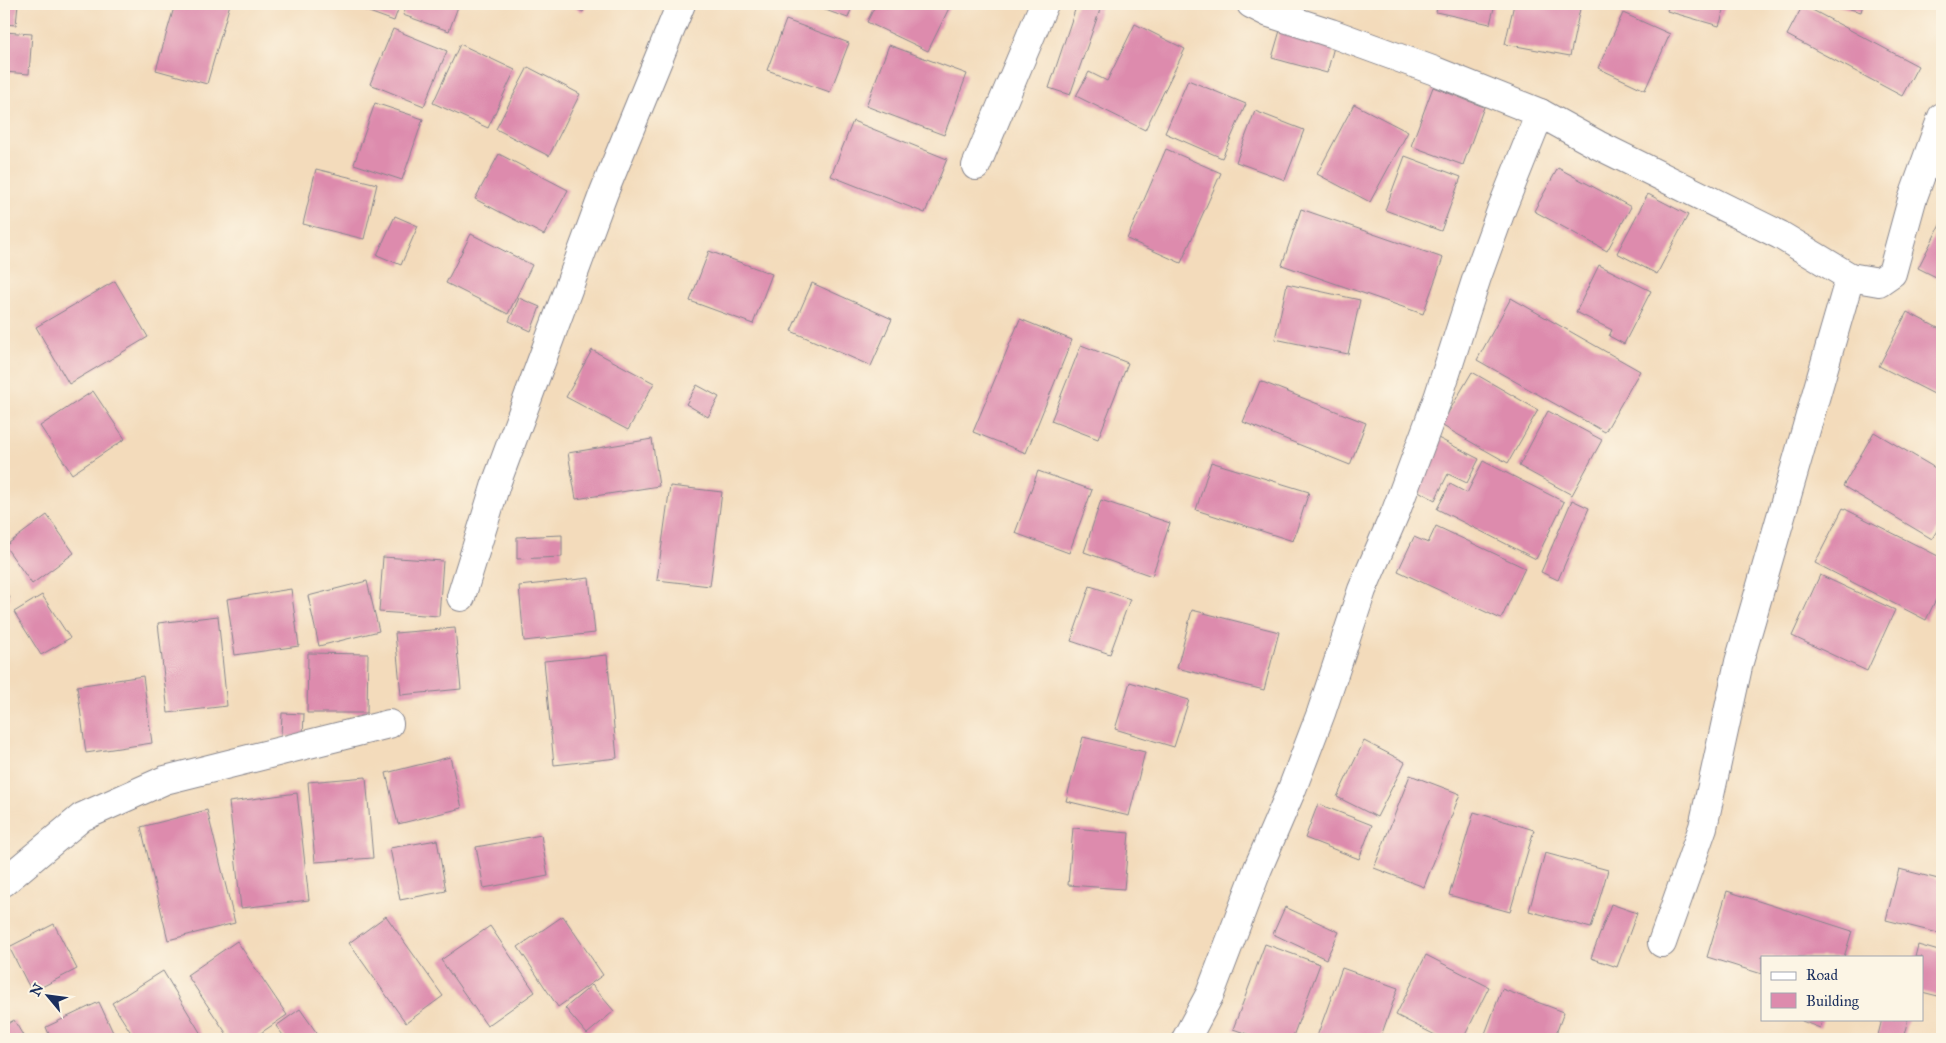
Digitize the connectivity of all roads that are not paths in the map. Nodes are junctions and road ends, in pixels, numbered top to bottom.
1 (681, 4) edge
2 (1044, 4) edge
3 (1251, 4) edge
4 (1540, 113) junction
5 (1942, 117) edge
6 (976, 166) dead end
7 (1850, 277) junction
8 (461, 597) dead end
9 (389, 724) dead end
10 (4, 882) edge
11 (1662, 943) dead end
12 (1186, 1039) edge

1 - 8 street
2 - 6 street
3 - 4 street
4 - 7 street
4 - 12 street
5 - 7 street
7 - 11 street
9 - 10 street

